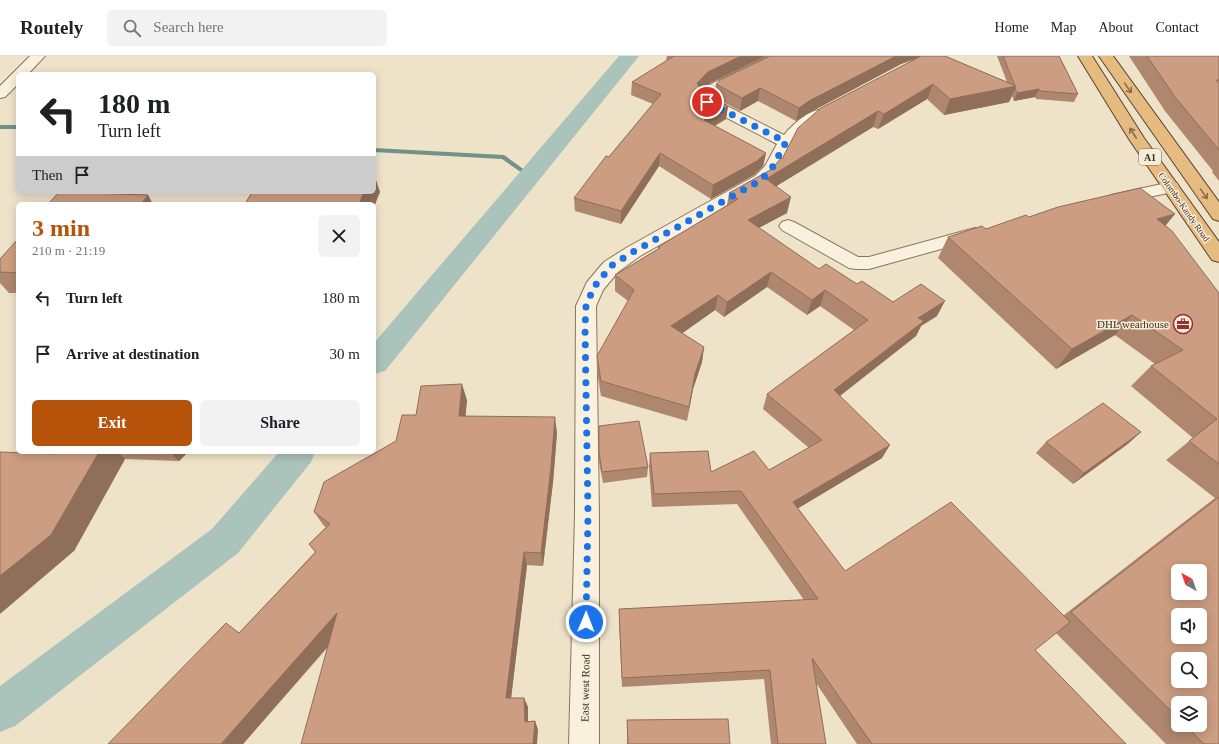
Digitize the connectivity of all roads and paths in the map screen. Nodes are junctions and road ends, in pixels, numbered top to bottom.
1 (38, 56) edge
2 (780, 56) edge
3 (1085, 56) edge
4 (1106, 56) edge
5 (22, 72) edge
6 (16, 78) edge
7 (0, 94) edge
8 (839, 104) edge
9 (786, 142) junction
10 (1171, 187) junction
11 (1098, 203) edge
12 (1219, 215) edge
13 (788, 226) dead end
14 (988, 230) edge
15 (1219, 256) edge
16 (584, 744) edge

1 - 5 street
2 - 9 street
10 -> 3 highway, Colombo-Kandy Road / A1
4 -> 12 highway, A1
6 - 7 street
8 - 9 street, East west Road
9 - 16 street, East west Road
10 - 11 street
10 - 15 highway, Colombo-Kandy Road / A1
13 - 14 street

